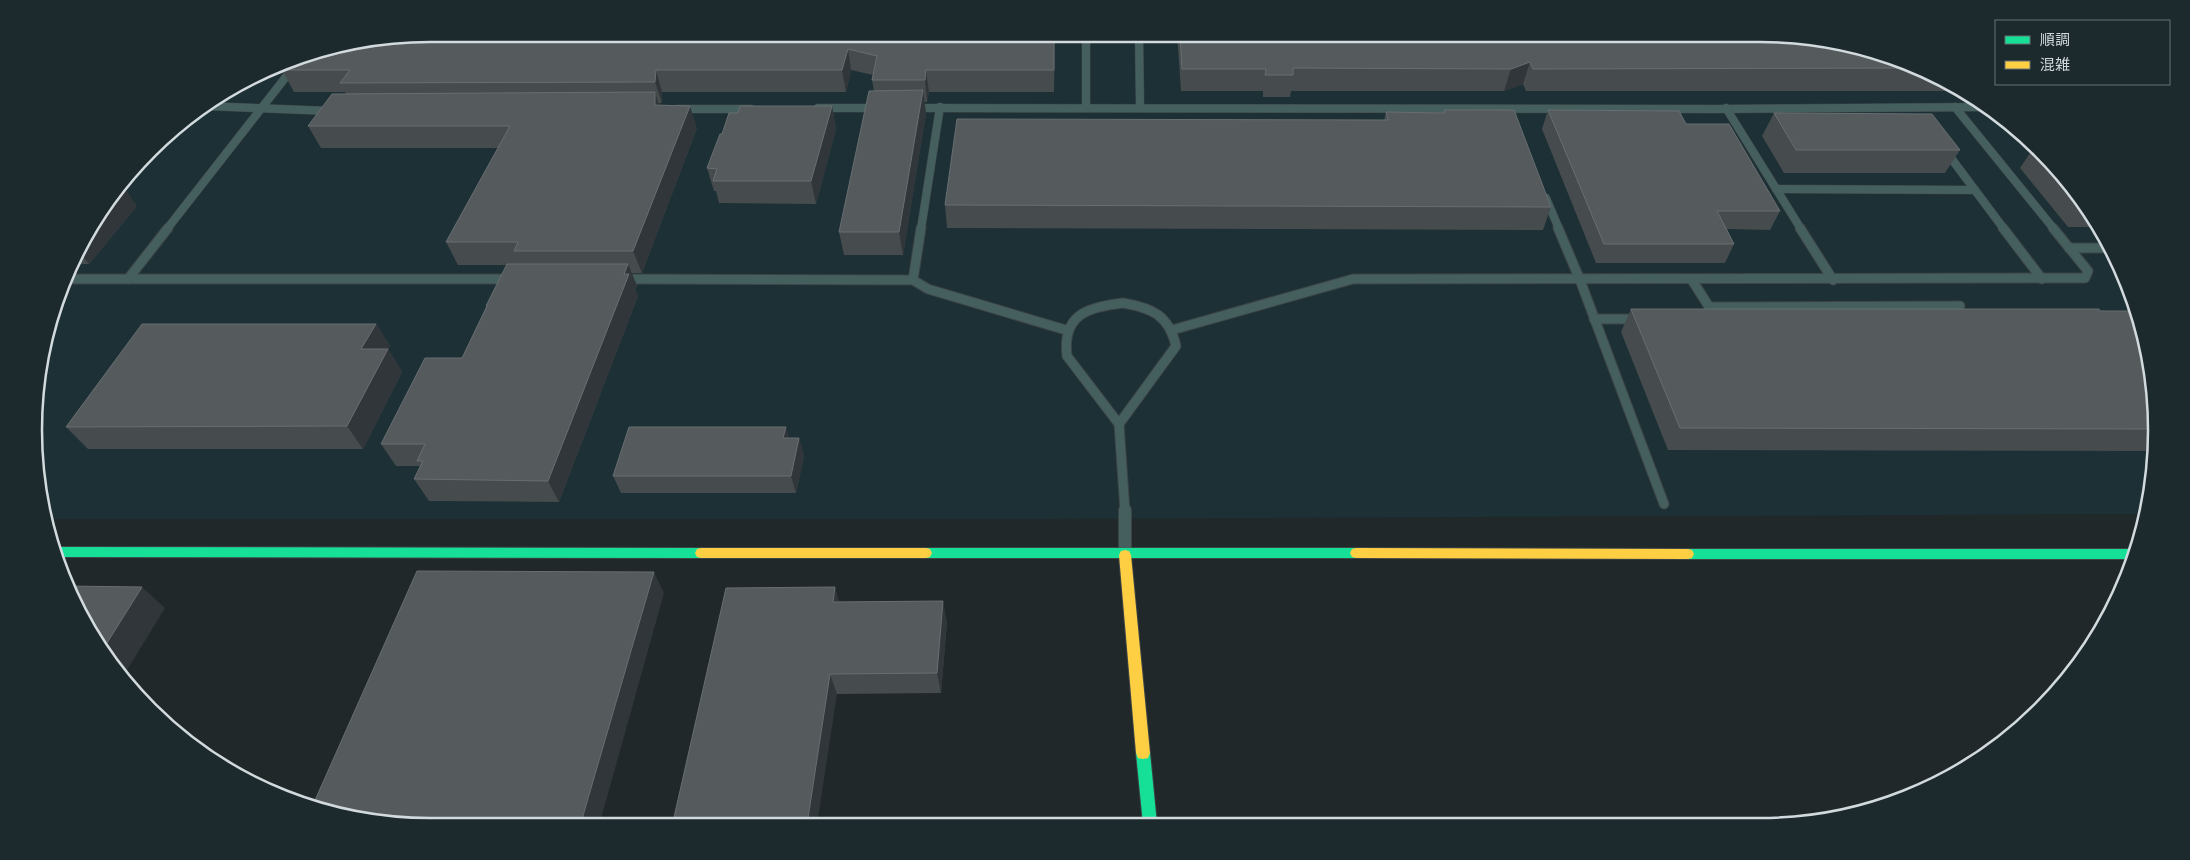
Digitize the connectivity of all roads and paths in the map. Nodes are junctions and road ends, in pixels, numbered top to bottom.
1 (1086, 42) edge
2 (1138, 42) edge
3 (293, 68) edge
4 (1140, 106) junction
5 (217, 107) edge
6 (1086, 107) junction
7 (1955, 107) junction
8 (1974, 107) edge
9 (762, 108) edge
10 (811, 108) edge
11 (890, 108) edge
12 (900, 108) edge
13 (940, 108) junction
14 (1726, 108) junction
15 (1913, 108) junction
16 (261, 109) junction
17 (673, 109) edge
18 (1509, 109) junction
19 (336, 111) edge
20 (1919, 115) edge
21 (1513, 118) edge
22 (1941, 145) edge
23 (1776, 189) junction
24 (1543, 190) edge
25 (1975, 190) junction
26 (2069, 248) junction
27 (2102, 248) edge
28 (73, 279) edge
29 (128, 279) junction
30 (527, 279) edge
31 (617, 279) edge
32 (2042, 279) junction
33 (913, 280) junction
34 (1580, 280) junction
35 (1692, 280) junction
36 (1833, 280) junction
37 (1960, 306) dead end
38 (1710, 307) junction
39 (1594, 319) junction
40 (1651, 319) edge
41 (1708, 319) edge
42 (1066, 330) junction
43 (1172, 330) junction
44 (1118, 424) junction
45 (1664, 504) dead end
46 (62, 552) edge
47 (1125, 554) junction
48 (2127, 554) edge
49 (1149, 818) edge

1 - 6 lane
2 - 4 lane
3 - 16 lane
4 - 6 lane
4 - 18 lane
5 - 16 lane
6 - 13 lane
7 - 8 lane
7 - 15 lane
7 - 26 lane
9 - 17 lane
10 - 11 lane
12 - 13 lane
13 - 33 lane
14 - 15 lane
14 - 18 lane
14 - 23 lane
15 - 20 lane
16 - 19 lane
16 - 29 lane
18 - 21 lane
22 - 25 lane
23 - 25 lane
23 - 36 lane
24 - 34 lane
25 - 32 lane
26 - 27 lane
26 - 32 lane
28 - 29 lane
29 - 30 lane
31 - 33 lane
32 - 36 lane
33 - 42 lane
34 - 35 lane
34 - 39 lane
34 - 43 lane
35 - 36 lane
35 - 38 lane
37 - 38 lane
38 - 41 lane
39 - 40 lane
39 - 45 lane
42 - 43 lane
42 - 44 lane
43 - 44 lane
44 - 47 lane
46 - 47 street
47 - 48 street
47 - 49 street

